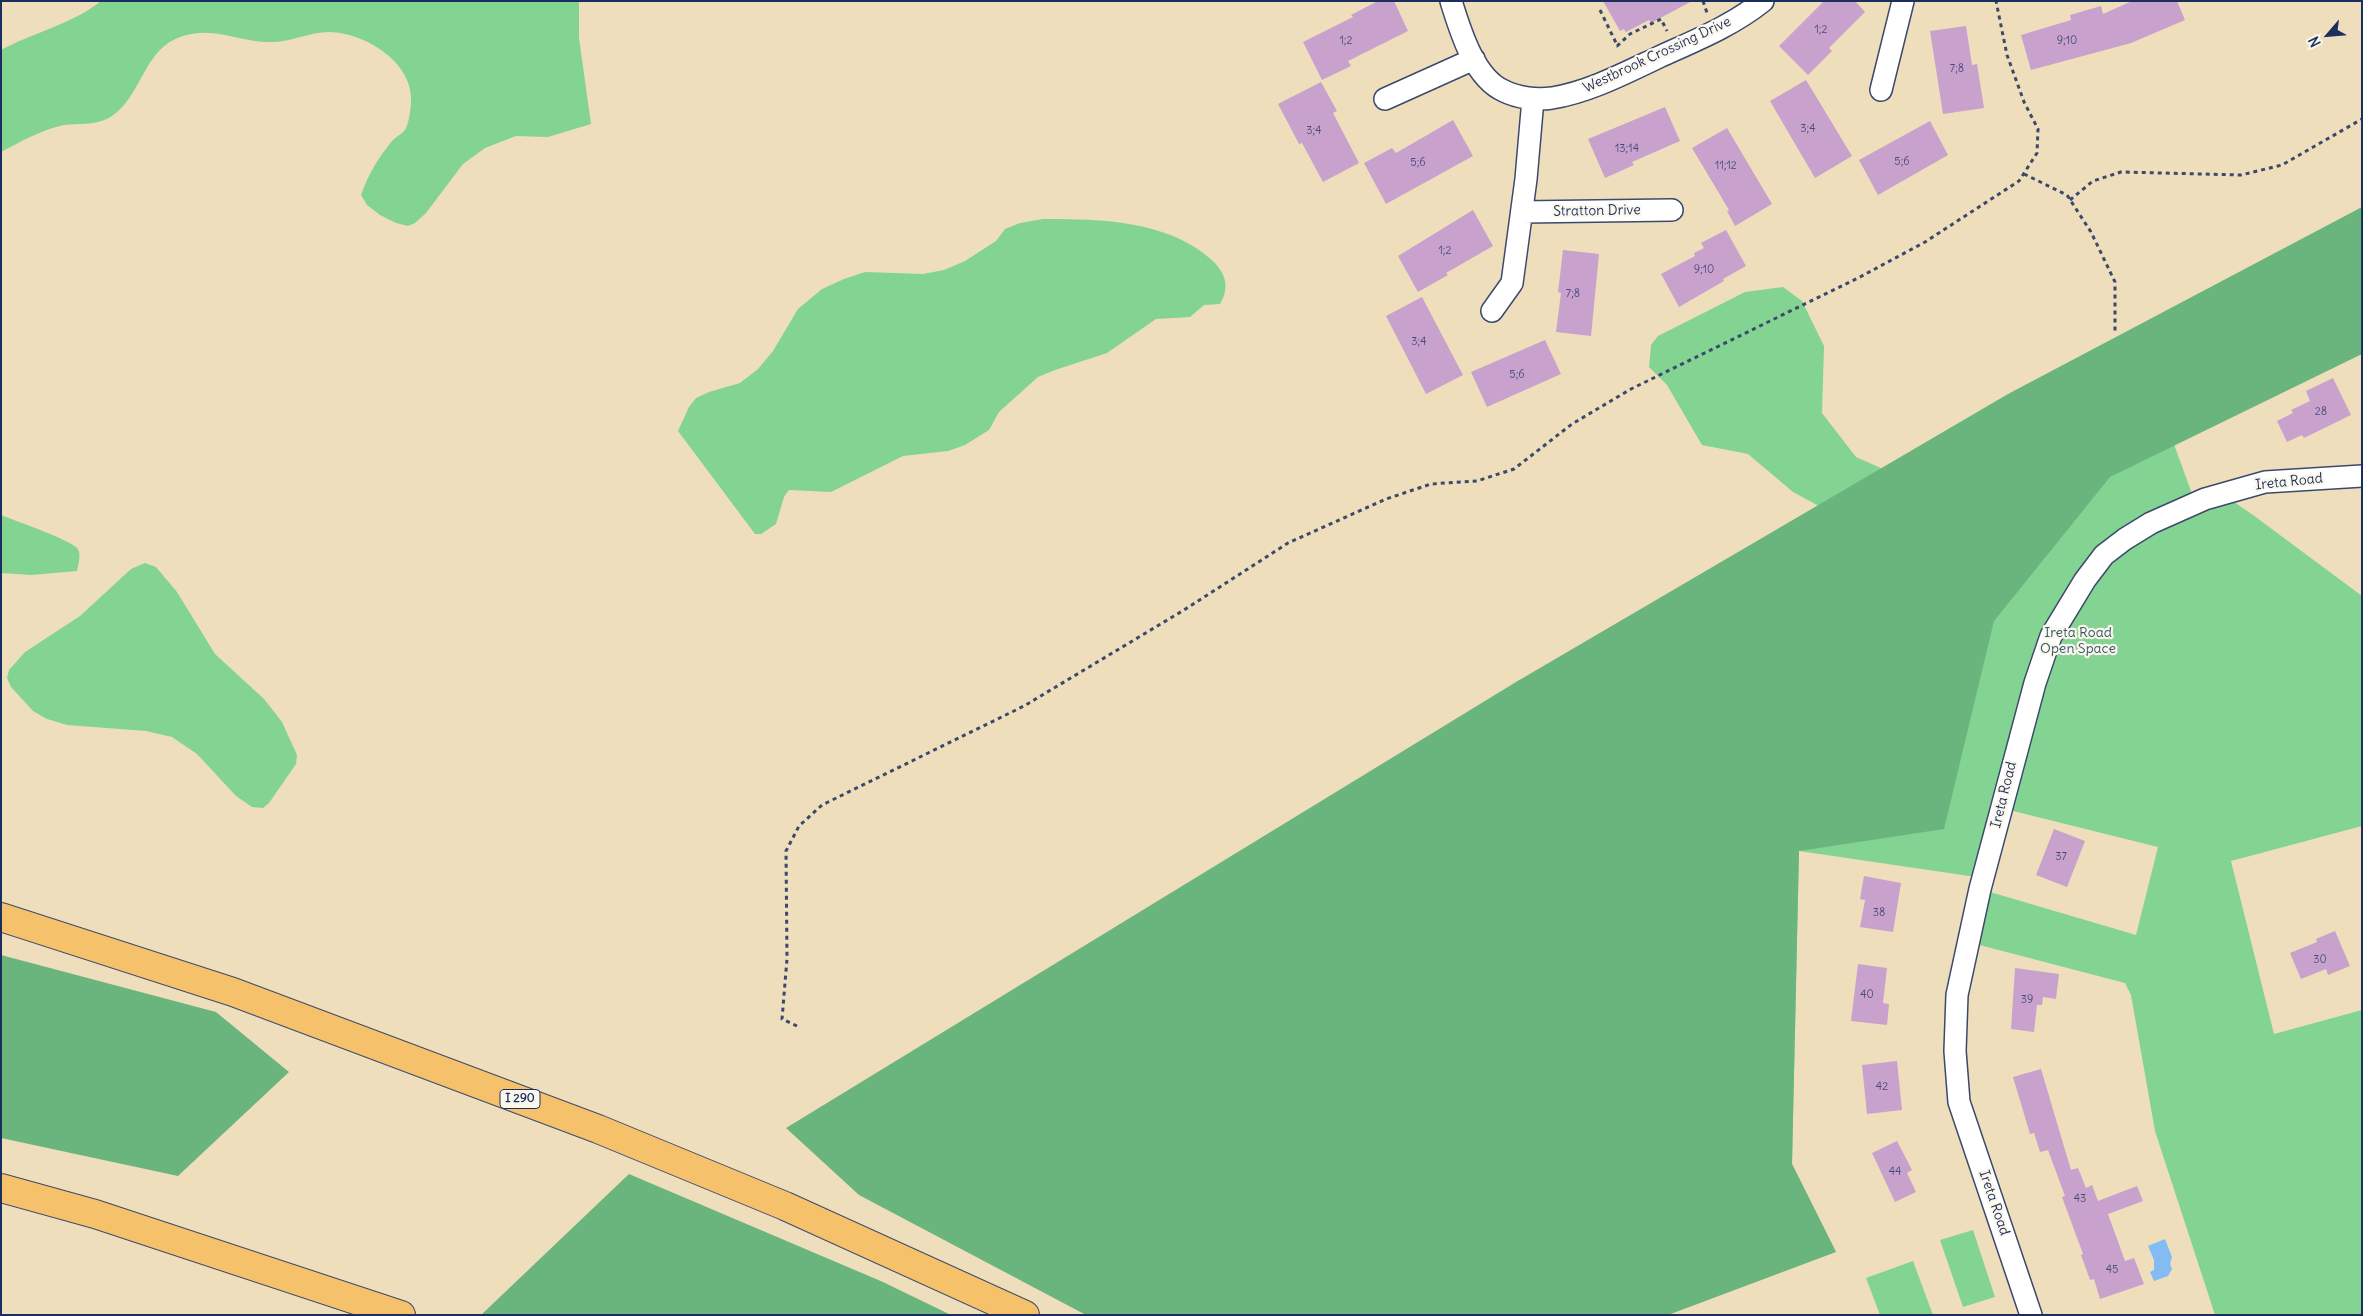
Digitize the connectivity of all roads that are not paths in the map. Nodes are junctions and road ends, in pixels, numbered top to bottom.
1 (1451, 1) edge
2 (1763, 1) edge
3 (1903, 1) edge
4 (1474, 59) junction
5 (1881, 90) dead end
6 (1385, 99) dead end
7 (1533, 99) junction
8 (1672, 210) dead end
9 (1522, 212) junction
10 (1492, 311) dead end
11 (2362, 476) edge
12 (1, 917) edge
13 (1, 1188) edge
14 (401, 1315) edge
15 (1025, 1315) edge
16 (2031, 1315) edge

1 - 4 street, Westbrook Crossing Drive
2 - 7 street, Westbrook Crossing Drive
3 - 5 street
4 - 6 street
4 - 7 street, Westbrook Crossing Drive
7 - 9 street
8 - 9 street, Stratton Drive
9 - 10 street
11 - 16 street, Ireta Road
12 - 15 highway, I 290
13 - 14 highway

